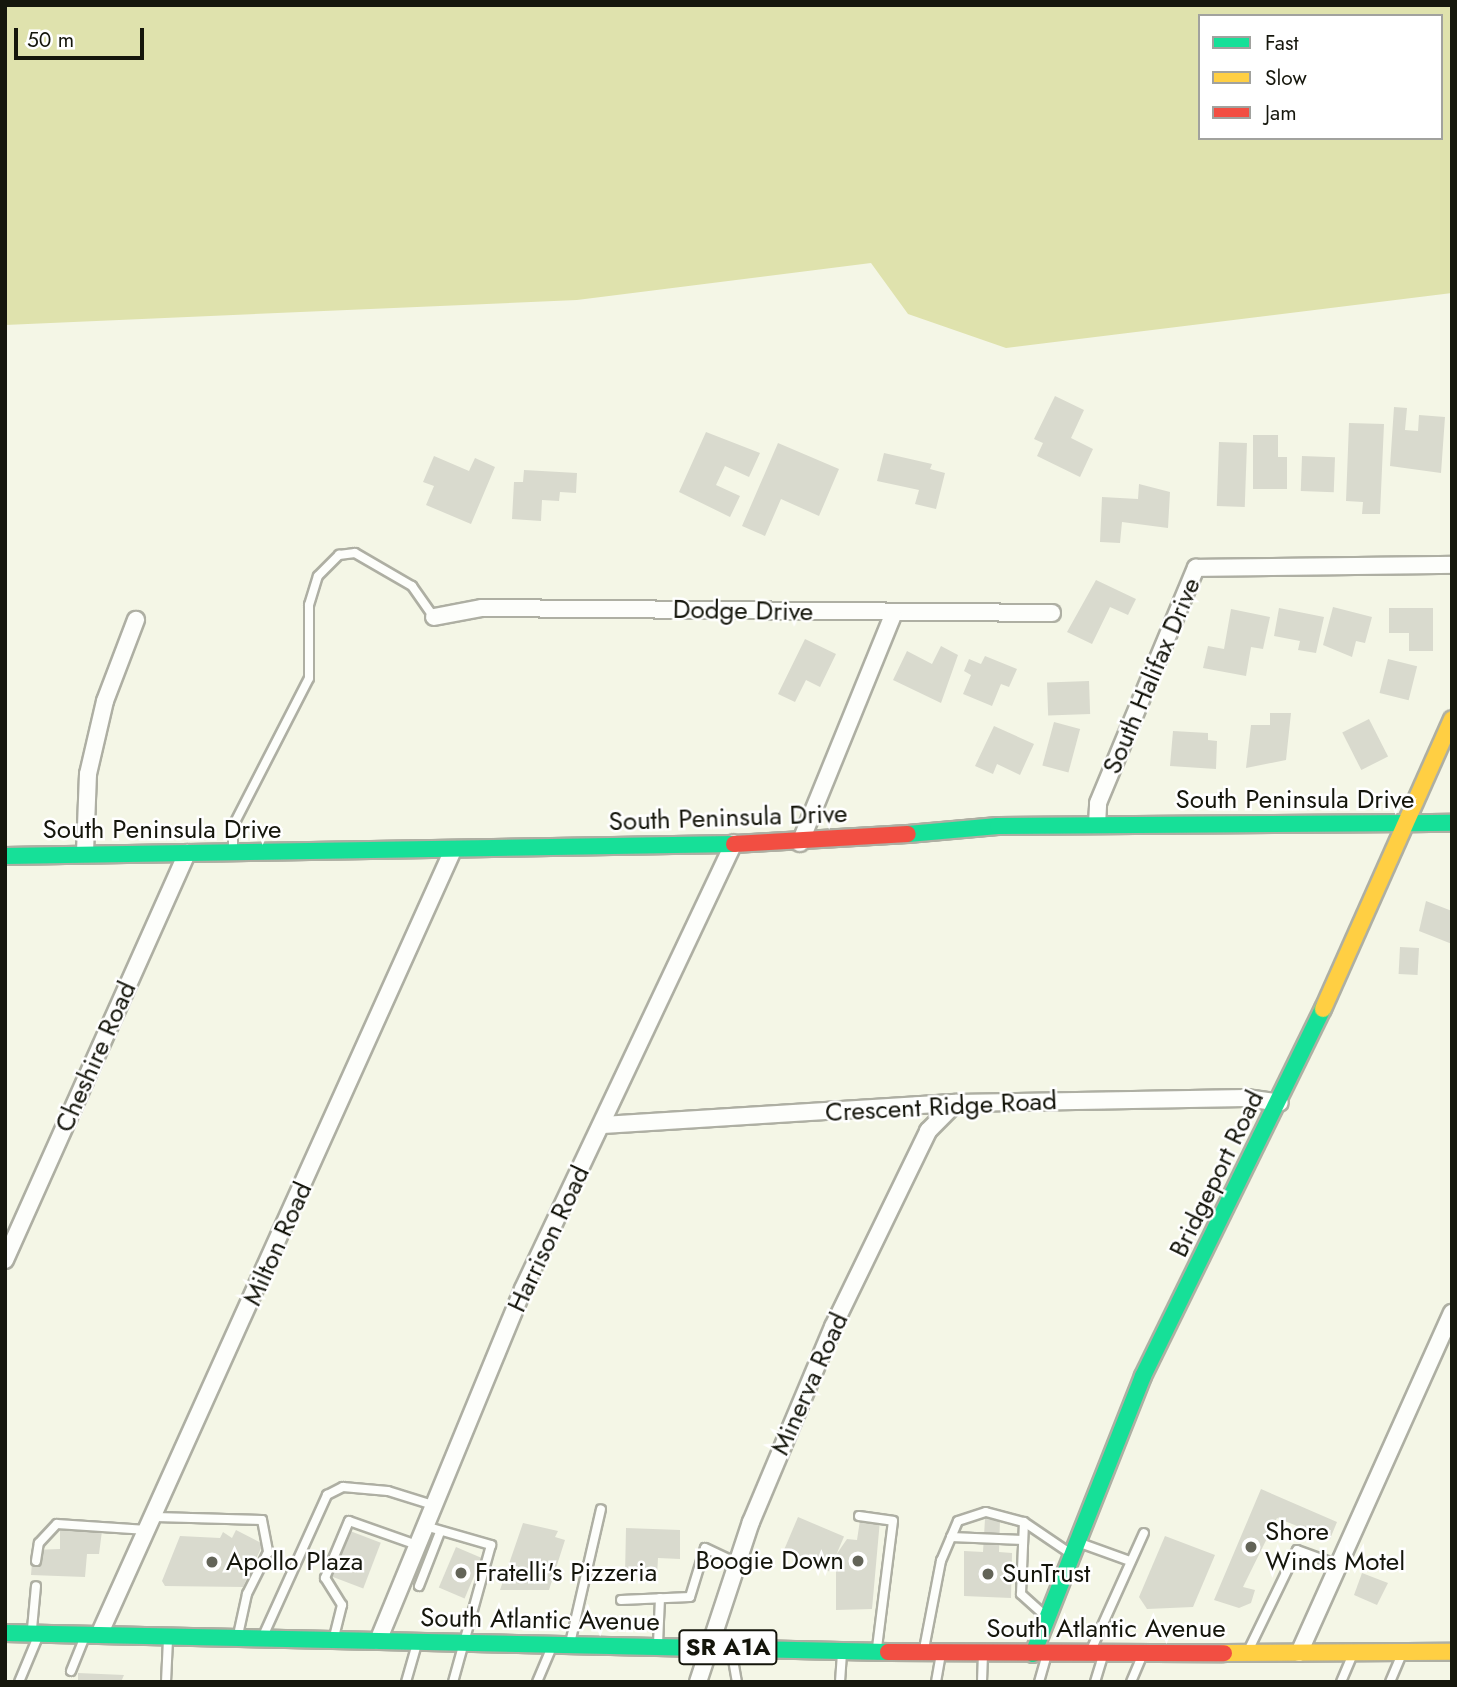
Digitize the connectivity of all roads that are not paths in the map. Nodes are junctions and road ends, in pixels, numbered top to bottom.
1 (1452, 565) edge
2 (1052, 613) dead end
3 (893, 615) junction
4 (434, 617) joint
5 (136, 620) dead end
6 (1452, 719) edge
7 (1452, 823) edge
8 (1097, 825) junction
9 (1404, 825) junction
10 (734, 843) junction
11 (800, 843) junction
12 (453, 850) junction
13 (86, 852) junction
14 (187, 853) junction
15 (233, 855) junction
16 (5, 856) edge
17 (956, 1103) junction
18 (1280, 1103) junction
19 (603, 1125) junction
20 (5, 1261) edge
21 (1452, 1313) edge
22 (433, 1505) junction
23 (601, 1509) dead end
24 (859, 1516) dead end
25 (1024, 1522) junction
26 (153, 1524) junction
27 (432, 1529) junction
28 (1144, 1533) dead end
29 (951, 1537) junction
30 (1023, 1540) junction
31 (417, 1545) junction
32 (1074, 1547) junction
33 (36, 1560) dead end
34 (1130, 1561) junction
35 (739, 1564) junction
36 (1338, 1565) junction
37 (36, 1586) dead end
38 (419, 1586) dead end
39 (660, 1598) junction
40 (621, 1600) dead end
41 (1046, 1617) junction
42 (5, 1633) edge
43 (36, 1633) junction
44 (92, 1635) junction
45 (168, 1637) junction
46 (238, 1638) junction
47 (261, 1639) junction
48 (334, 1640) junction
49 (378, 1641) junction
50 (418, 1642) junction
51 (466, 1642) junction
52 (553, 1644) junction
53 (570, 1645) junction
54 (657, 1647) junction
55 (713, 1647) junction
56 (731, 1647) junction
57 (843, 1650) junction
58 (877, 1651) junction
59 (923, 1652) junction
60 (941, 1652) junction
61 (1452, 1652) edge
62 (1097, 1653) junction
63 (1143, 1653) junction
64 (1247, 1653) junction
65 (1299, 1653) junction
66 (1354, 1653) junction
67 (1403, 1653) junction
68 (983, 1654) junction
69 (1040, 1654) junction
70 (71, 1671) dead end
71 (456, 1680) edge
72 (19, 1682) edge
73 (166, 1682) edge
74 (406, 1682) edge
75 (537, 1682) edge
76 (698, 1682) edge
77 (737, 1682) edge
78 (840, 1682) edge
79 (936, 1682) edge
80 (982, 1682) edge
81 (1040, 1682) edge
82 (1095, 1682) edge
83 (1131, 1682) edge
84 (1341, 1682) edge
85 (1390, 1682) edge

1 - 8 street, South Halifax Drive
2 - 3 street, Dodge Drive
3 - 4 street, Dodge Drive
3 - 11 street
4 - 15 lane
5 - 13 street
6 - 9 main road, Bridgeport Road
7 - 9 main road, South Peninsula Drive
8 - 9 main road, South Peninsula Drive
8 - 11 main road, South Peninsula Drive
9 - 18 main road, Bridgeport Road
10 - 11 main road, South Peninsula Drive
10 - 12 main road, South Peninsula Drive
10 - 19 street, Harrison Road
12 - 15 main road, South Peninsula Drive
12 - 26 street, Milton Road
13 - 14 main road, South Peninsula Drive
13 - 16 main road, South Peninsula Drive
14 - 15 main road, South Peninsula Drive
14 - 20 street, Cheshire Road
17 - 18 street, Crescent Ridge Road
17 - 19 street, Crescent Ridge Road
17 - 35 street, Minerva Road
18 - 32 main road, Bridgeport Road
19 - 22 street, Harrison Road
21 - 36 street
22 - 27 street, Harrison Road
22 - 47 lane
23 - 53 lane
24 - 58 lane
25 - 29 lane
25 - 30 lane
25 - 32 lane
26 - 33 lane
26 - 44 street, Milton Road
26 - 46 lane
27 - 31 street, Harrison Road
27 - 38 lane
27 - 51 lane
28 - 34 lane
29 - 30 lane
29 - 59 lane
30 - 41 lane
31 - 48 lane
31 - 49 street, Harrison Road
32 - 34 lane
32 - 41 main road, Bridgeport Road
34 - 62 lane
35 - 39 lane
35 - 55 street, Minerva Road
36 - 64 lane
36 - 65 street
37 - 43 lane
39 - 40 lane
39 - 54 lane
41 - 69 main road, Bridgeport Road
42 - 43 main road, South Atlantic Avenue / SR A1A
43 - 44 main road, South Atlantic Avenue / SR A1A
43 - 72 lane
44 - 45 main road, South Atlantic Avenue / SR A1A
44 - 70 lane
45 - 46 main road, South Atlantic Avenue / SR A1A
45 - 73 lane
46 - 47 main road, South Atlantic Avenue / SR A1A
47 - 48 main road, South Atlantic Avenue / SR A1A
48 - 49 main road, South Atlantic Avenue / SR A1A
49 - 50 main road, South Atlantic Avenue / SR A1A
50 - 51 main road, South Atlantic Avenue / SR A1A
50 - 74 lane
51 - 52 main road, South Atlantic Avenue / SR A1A
51 - 71 lane
52 - 53 main road, South Atlantic Avenue / SR A1A
52 - 75 lane
53 - 54 main road, South Atlantic Avenue / SR A1A
54 - 55 main road, South Atlantic Avenue / SR A1A
55 - 56 main road, South Atlantic Avenue / SR A1A
55 - 76 street, Minerva Road
56 - 57 main road, South Atlantic Avenue / SR A1A
56 - 77 lane
57 - 58 main road, South Atlantic Avenue / SR A1A
57 - 78 lane
58 - 59 main road, South Atlantic Avenue / SR A1A
59 - 60 main road, South Atlantic Avenue / SR A1A
60 - 68 main road, South Atlantic Avenue / SR A1A
60 - 79 lane
61 - 67 main road, South Atlantic Avenue / SR A1A
62 - 63 main road, South Atlantic Avenue / SR A1A
62 - 69 main road, South Atlantic Avenue / SR A1A
62 - 82 lane
63 - 64 main road, South Atlantic Avenue / SR A1A
63 - 83 lane
64 - 65 main road, South Atlantic Avenue / SR A1A
65 - 66 main road, South Atlantic Avenue / SR A1A
66 - 67 main road, South Atlantic Avenue / SR A1A
66 - 84 lane
67 - 85 lane
68 - 69 main road, South Atlantic Avenue / SR A1A
68 - 80 lane
69 - 81 lane

